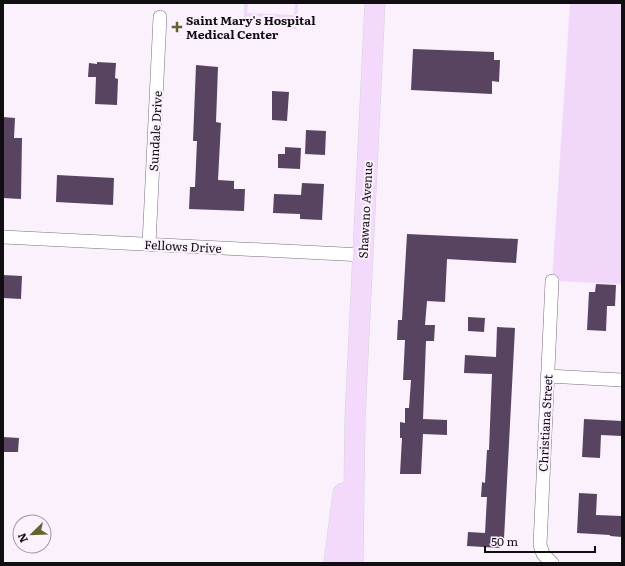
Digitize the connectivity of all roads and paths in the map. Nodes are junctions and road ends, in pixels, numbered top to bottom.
1 (375, 3) edge
2 (160, 17) dead end
3 (3, 237) edge
4 (149, 244) junction
5 (363, 255) junction
6 (552, 281) dead end
7 (547, 376) junction
8 (622, 380) edge
9 (355, 418) junction
10 (550, 562) edge
11 (334, 563) edge
12 (353, 563) edge

1 - 5 main road, Shawano Avenue
2 - 4 street, Sundale Drive
3 - 4 street, Fellows Drive
4 - 5 street, Fellows Drive
5 - 9 main road, Shawano Avenue
6 - 7 street, Christiana Street
7 - 8 street
7 - 10 street, Christiana Street
9 - 11 main road, Shawano Avenue
9 - 12 main road, Shawano Avenue

